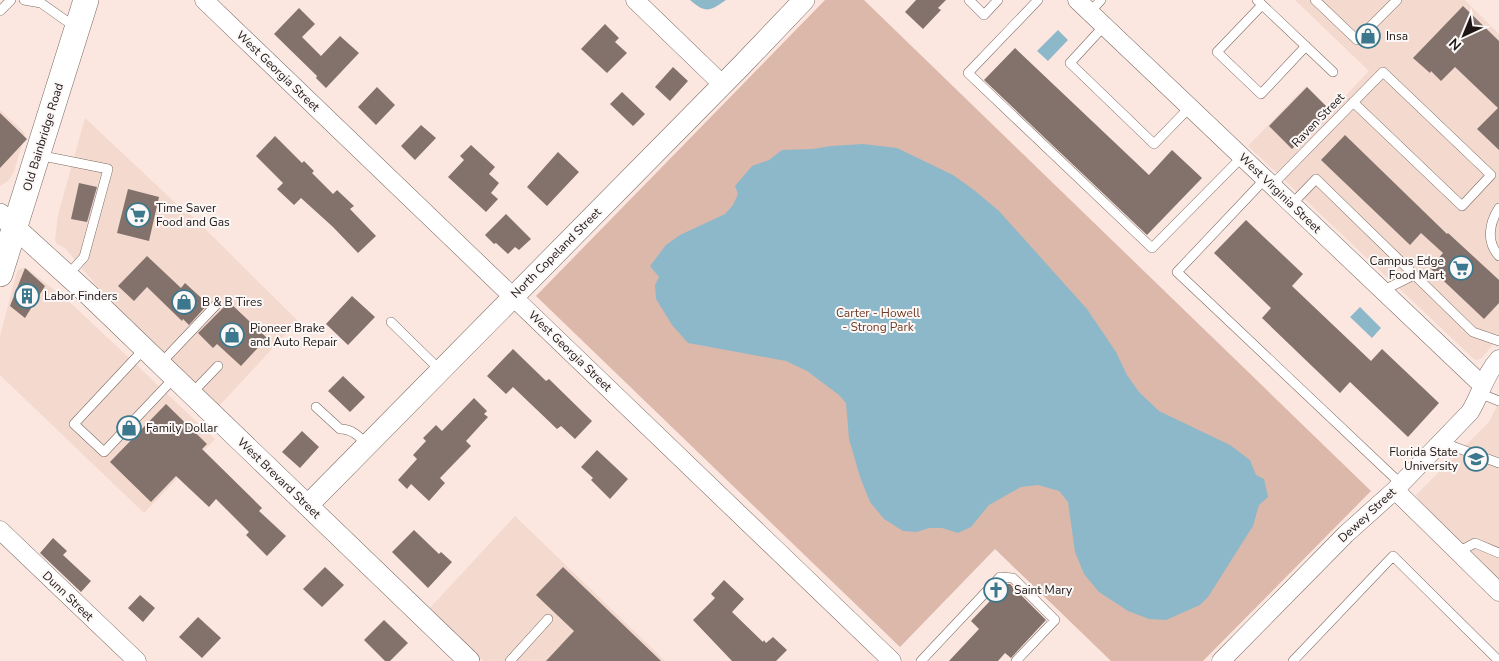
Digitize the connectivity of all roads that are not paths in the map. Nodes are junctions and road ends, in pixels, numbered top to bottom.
1 (11, 0) edge
2 (24, 0) edge
3 (86, 0) edge
4 (204, 0) edge
5 (635, 0) edge
6 (804, 0) edge
7 (969, 0) edge
8 (998, 0) edge
9 (1038, 0) edge
10 (1077, 0) edge
11 (1315, 0) edge
12 (1397, 0) edge
13 (45, 2) edge
14 (1260, 2) edge
15 (1096, 6) edge
16 (0, 11) edge
17 (1104, 26) junction
18 (77, 29) junction
19 (1306, 46) junction
20 (1333, 72) dead end
21 (722, 84) junction
22 (1353, 102) junction
23 (1190, 107) junction
24 (38, 155) junction
25 (1242, 157) junction
26 (1269, 182) junction
27 (1292, 204) junction
28 (1499, 209) edge
29 (8, 221) edge
30 (1499, 226) edge
31 (1499, 256) edge
32 (0, 274) edge
33 (1414, 274) junction
34 (68, 276) junction
35 (1382, 290) junction
36 (513, 296) junction
37 (216, 305) dead end
38 (391, 322) dead end
39 (1499, 341) edge
40 (145, 348) junction
41 (1499, 359) edge
42 (218, 366) dead end
43 (168, 370) junction
44 (441, 370) junction
45 (1481, 389) junction
46 (192, 394) junction
47 (1499, 401) edge
48 (316, 407) dead end
49 (1441, 442) junction
50 (367, 445) junction
51 (1499, 463) edge
52 (1398, 487) junction
53 (308, 505) junction
54 (0, 530) edge
55 (1458, 552) junction
56 (1499, 553) edge
57 (1499, 592) edge
58 (548, 619) dead end
59 (136, 661) edge
60 (469, 661) edge
61 (510, 661) edge
62 (892, 661) edge
63 (921, 661) edge
64 (1016, 661) edge
65 (1220, 661) edge
66 (1293, 661) edge
67 (1499, 661) edge

1 - 16 lane
2 - 13 lane
3 - 18 main road, Old Bainbridge Road
4 - 36 street, West Georgia Street
5 - 21 street
6 - 21 street, North Copeland Street
7 - 8 lane
9 - 25 lane
10 - 15 street, West Virginia Street
11 - 12 lane
13 - 18 lane
14 - 19 lane
14 - 19 lane
15 - 17 street, West Virginia Street
17 - 23 street, West Virginia Street
17 - 23 lane
18 - 24 main road, Old Bainbridge Road
19 - 20 lane
21 - 36 street, North Copeland Street
22 - 22 lane, Raven Street
22 - 26 lane, Raven Street
23 - 25 street, West Virginia Street
24 - 29 main road, Old Bainbridge Road
24 - 34 lane
25 - 26 street, West Virginia Street
26 - 27 street, West Virginia Street
26 - 52 lane, Raven Street
27 - 33 lane
27 - 35 street, West Virginia Street
28 - 30 lane
28 - 31 lane
29 - 32 main road, Old Bainbridge Road
29 - 34 street, West Brevard Street
33 - 35 lane
33 - 39 lane
34 - 40 street, West Brevard Street
35 - 45 street, West Virginia Street
36 - 44 street, North Copeland Street
36 - 62 street, West Georgia Street
37 - 43 lane
38 - 44 lane
40 - 43 street, West Brevard Street
40 - 43 lane
41 - 45 street, Dewey Street
42 - 46 lane
43 - 46 street, West Brevard Street
44 - 50 street, North Copeland Street
45 - 47 lane
45 - 49 street, Dewey Street
46 - 53 street, West Brevard Street
48 - 50 lane
49 - 51 lane
49 - 52 street, Dewey Street
50 - 53 street, North Copeland Street
52 - 55 street
52 - 65 street, Dewey Street
53 - 60 street, West Brevard Street
54 - 59 street, Dunn Street
55 - 56 lane
55 - 57 street
58 - 61 lane
63 - 64 lane
66 - 67 lane

